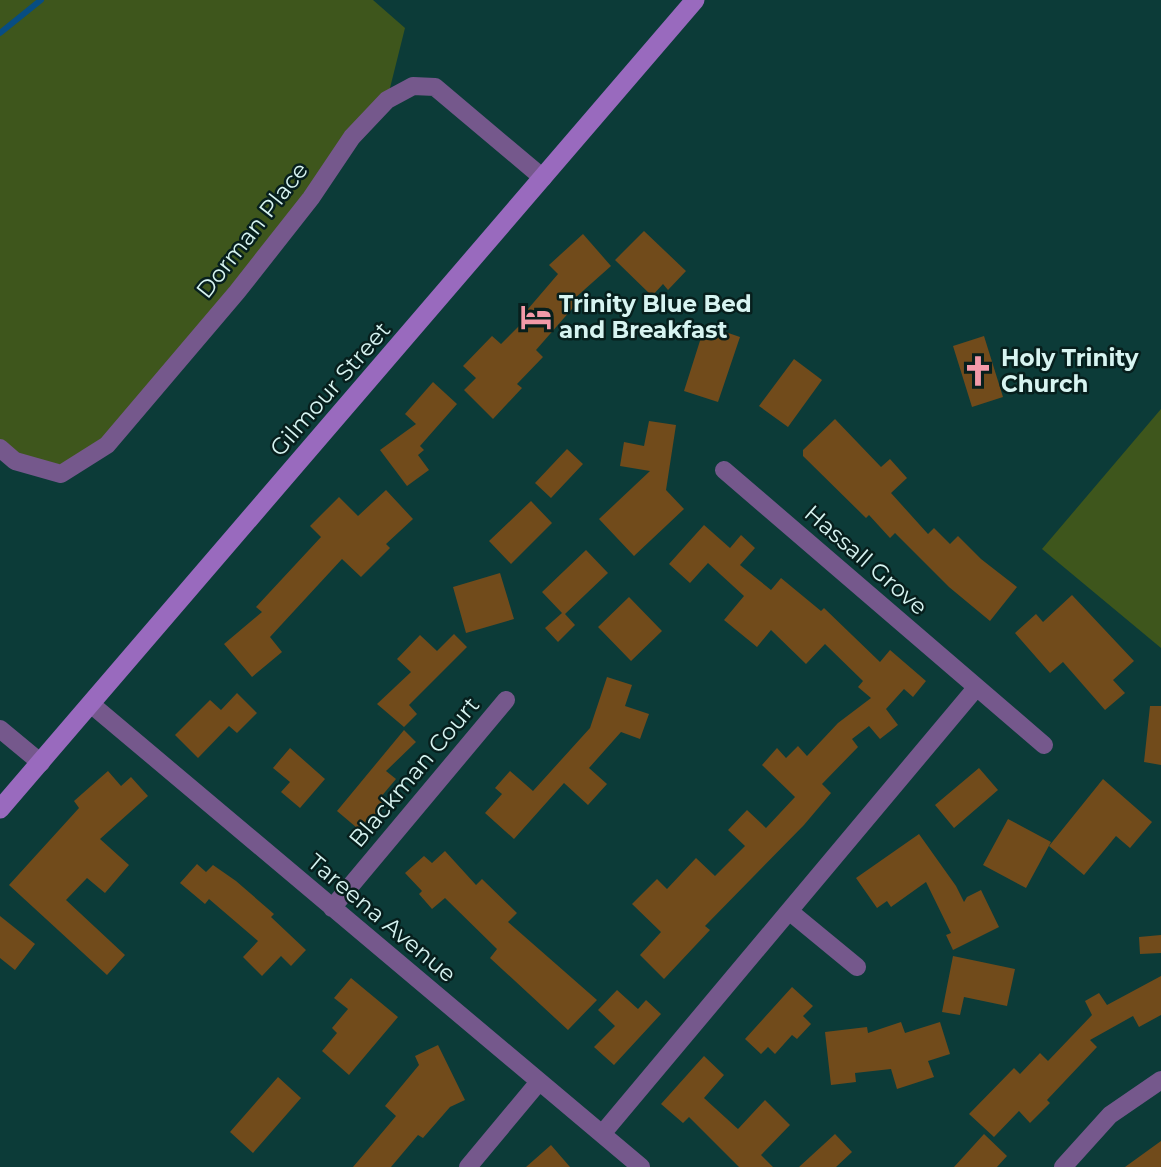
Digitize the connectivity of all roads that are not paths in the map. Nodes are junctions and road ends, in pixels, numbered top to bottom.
1 (695, 0) edge
2 (543, 178) junction
3 (0, 449) edge
4 (724, 470) dead end
5 (976, 688) junction
6 (506, 700) dead end
7 (92, 705) junction
8 (0, 729) edge
9 (1044, 744) dead end
10 (41, 763) junction
11 (0, 809) edge
12 (332, 908) junction
13 (789, 911) junction
14 (857, 967) dead end
15 (1161, 1080) edge
16 (538, 1083) junction
17 (602, 1134) junction
18 (468, 1167) edge
19 (641, 1167) edge
20 (1063, 1167) edge

1 - 2 main road, Gilmour Street
2 - 3 street, Dorman Place
2 - 7 main road, Gilmour Street
4 - 5 street, Hassall Grove
5 - 9 street, Hassall Grove
5 - 13 street
6 - 12 street, Blackman Court
7 - 10 main road, Gilmour Street
7 - 12 street, Tareena Avenue
8 - 10 street
10 - 11 main road, Gilmour Street
12 - 16 street, Tareena Avenue
13 - 14 street
13 - 17 street
15 - 20 street
16 - 17 street, Tareena Avenue
16 - 18 street
17 - 19 street, Tareena Avenue

